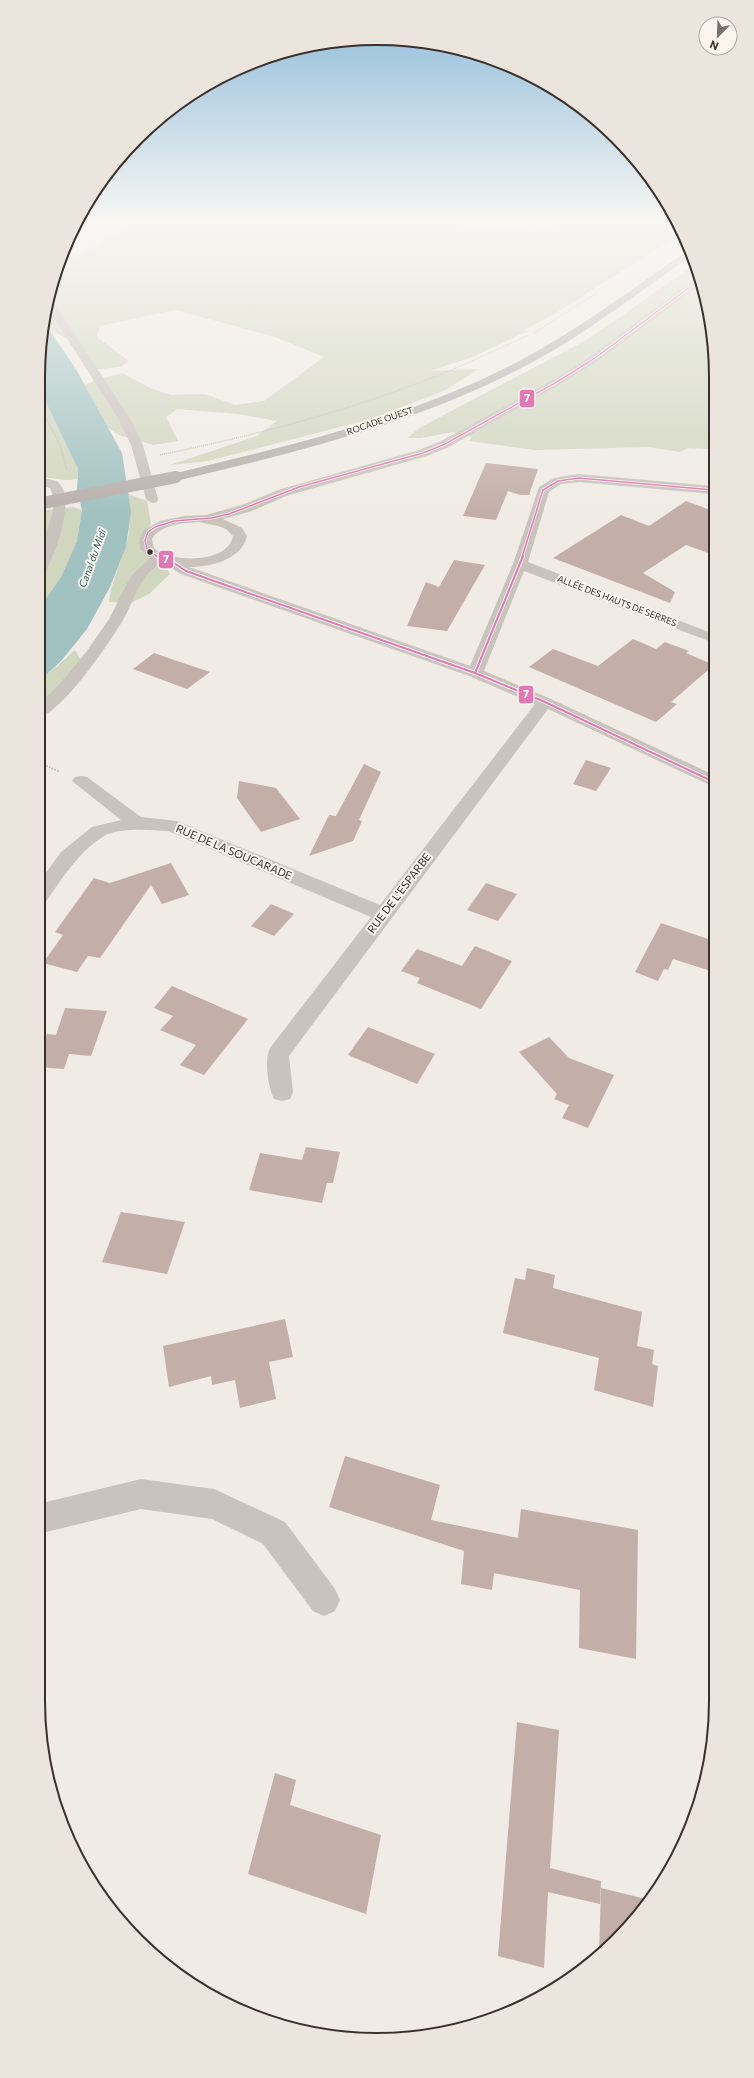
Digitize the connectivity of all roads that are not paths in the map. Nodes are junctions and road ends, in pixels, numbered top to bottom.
1 (60, 321) edge
2 (591, 321) edge
3 (645, 321) edge
4 (45, 482) edge
5 (709, 490) edge
6 (45, 503) edge
7 (161, 505) junction
8 (247, 508) junction
9 (204, 518) junction
10 (159, 526) junction
11 (237, 530) junction
12 (223, 556) junction
13 (165, 559) junction
14 (45, 562) edge
15 (520, 564) junction
16 (246, 591) junction
17 (709, 637) edge
18 (475, 673) junction
19 (545, 702) junction
20 (45, 707) edge
21 (81, 780) dead end
22 (709, 780) edge
23 (136, 823) junction
24 (45, 888) edge
25 (382, 914) junction
26 (282, 1092) dead end
27 (45, 1517) edge
28 (324, 1600) dead end

1 - 7 street
2 - 6 main road, ROCADE OUEST, bridge
3 - 8 street
4 - 14 street
5 - 15 street
7 - 9 street
7 - 10 street
8 - 9 street
8 - 11 street
9 - 10 street
9 - 11 street
10 - 13 street
11 - 12 street
12 - 13 street
12 - 16 street
13 - 16 street
13 - 20 street
15 - 17 street, ALLÉE DES HAUTS DE SERRES
15 - 18 street
16 - 18 street
18 - 19 street
19 - 22 street
19 - 25 street, RUE DE L'ESPARBE
21 - 23 street
23 - 24 street, RUE DE LA SOUCARADE
23 - 25 street, RUE DE LA SOUCARADE
25 - 26 street, RUE DE L'ESPARBE
27 - 28 street

